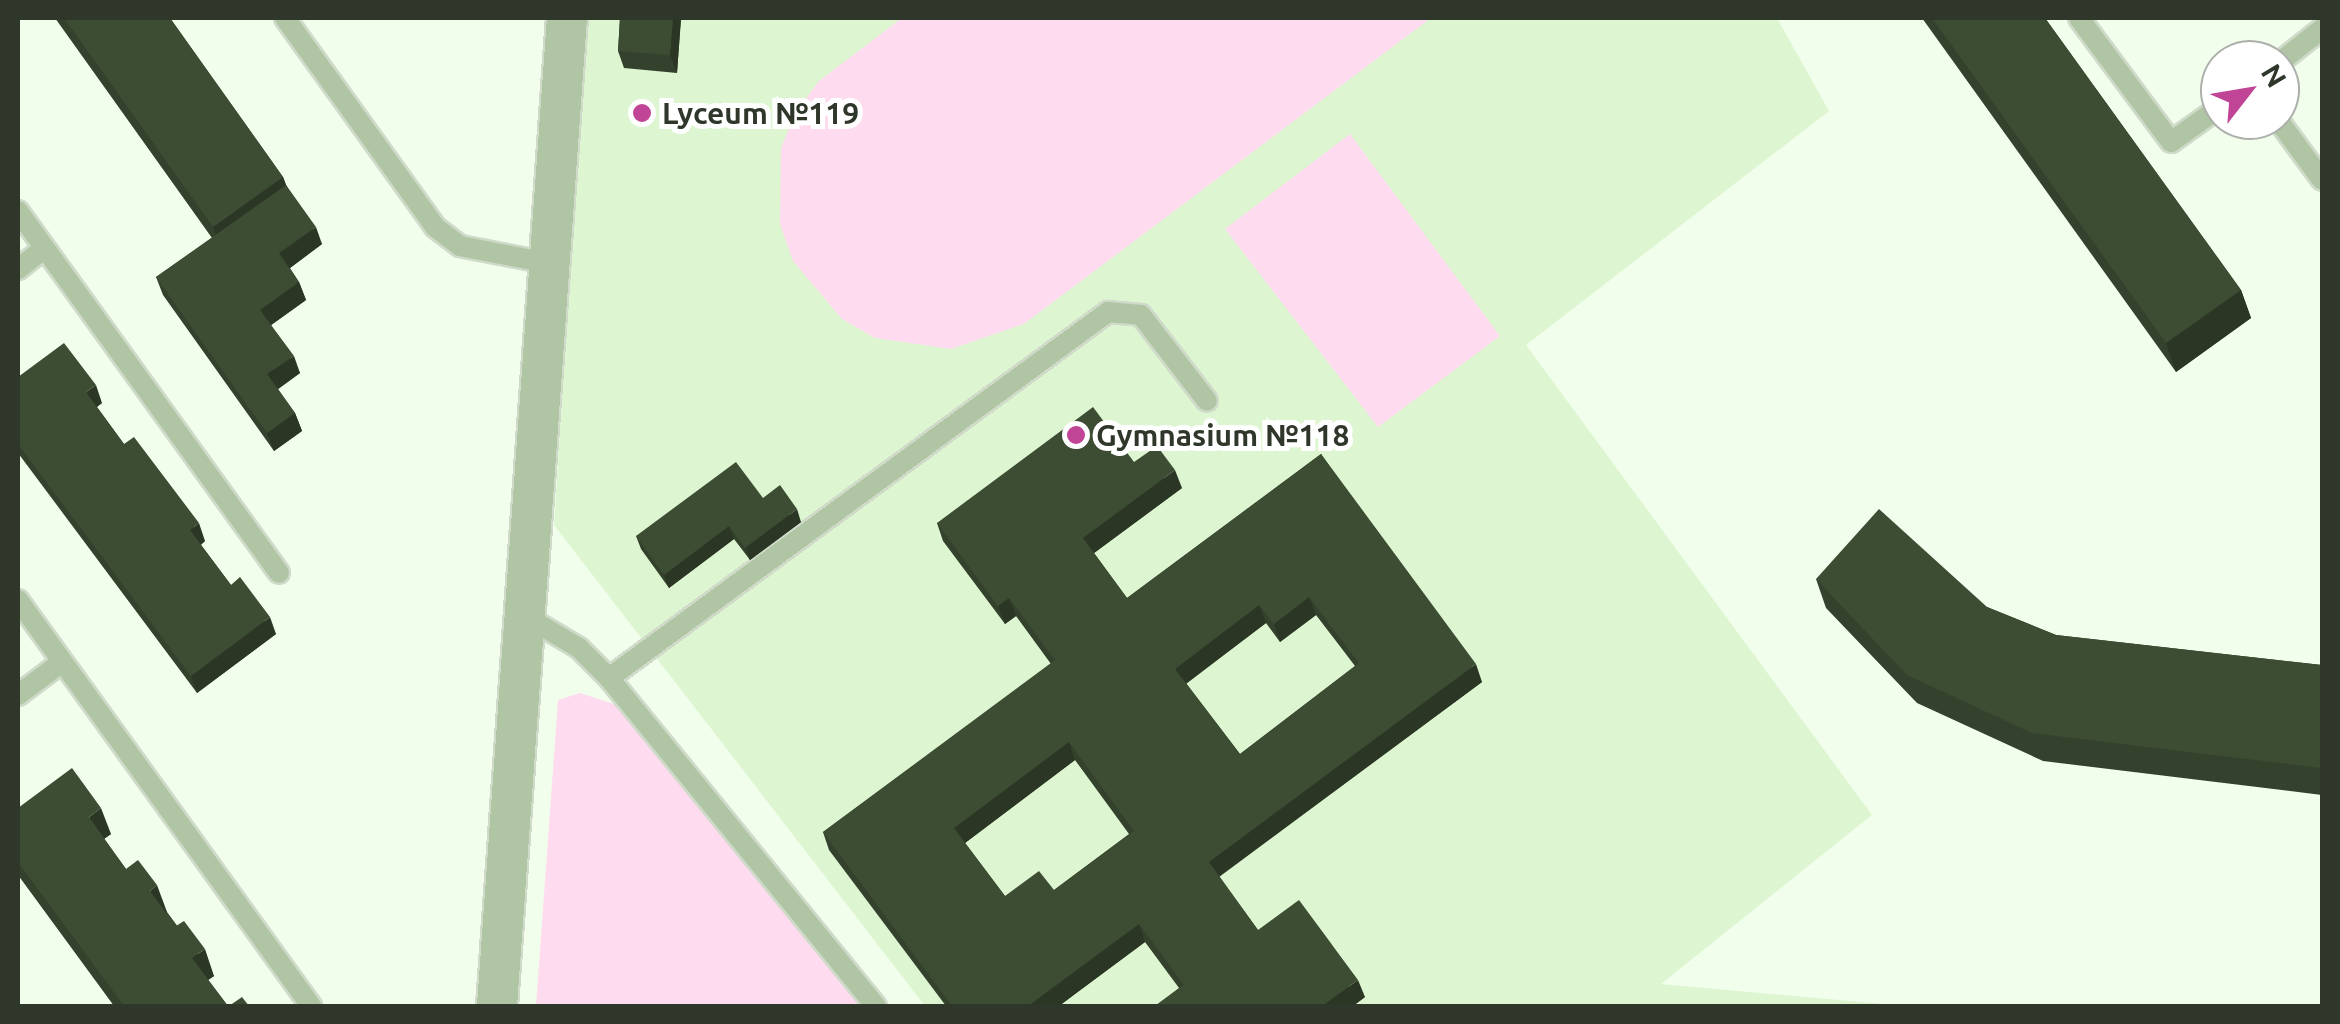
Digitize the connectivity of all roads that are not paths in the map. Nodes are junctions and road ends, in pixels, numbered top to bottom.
1 (284, 18) edge
2 (568, 18) edge
3 (2079, 18) edge
4 (2322, 29) edge
5 (2300, 46) edge
6 (2200, 121) edge
7 (2293, 140) edge
8 (2322, 180) edge
9 (18, 212) edge
10 (44, 249) junction
11 (553, 264) junction
12 (18, 269) edge
13 (1207, 401) dead end
14 (278, 573) dead end
15 (18, 600) edge
16 (527, 617) junction
17 (62, 662) junction
18 (609, 678) junction
19 (18, 695) edge
20 (311, 1006) edge
21 (497, 1006) edge
22 (876, 1006) edge

1 - 11 lane
2 - 11 street
3 - 6 lane
4 - 5 lane
7 - 8 lane
9 - 10 lane
10 - 12 lane
10 - 14 lane
11 - 16 street
13 - 18 lane
15 - 17 lane
16 - 18 lane
16 - 21 street
17 - 19 lane
17 - 20 lane
18 - 22 lane

